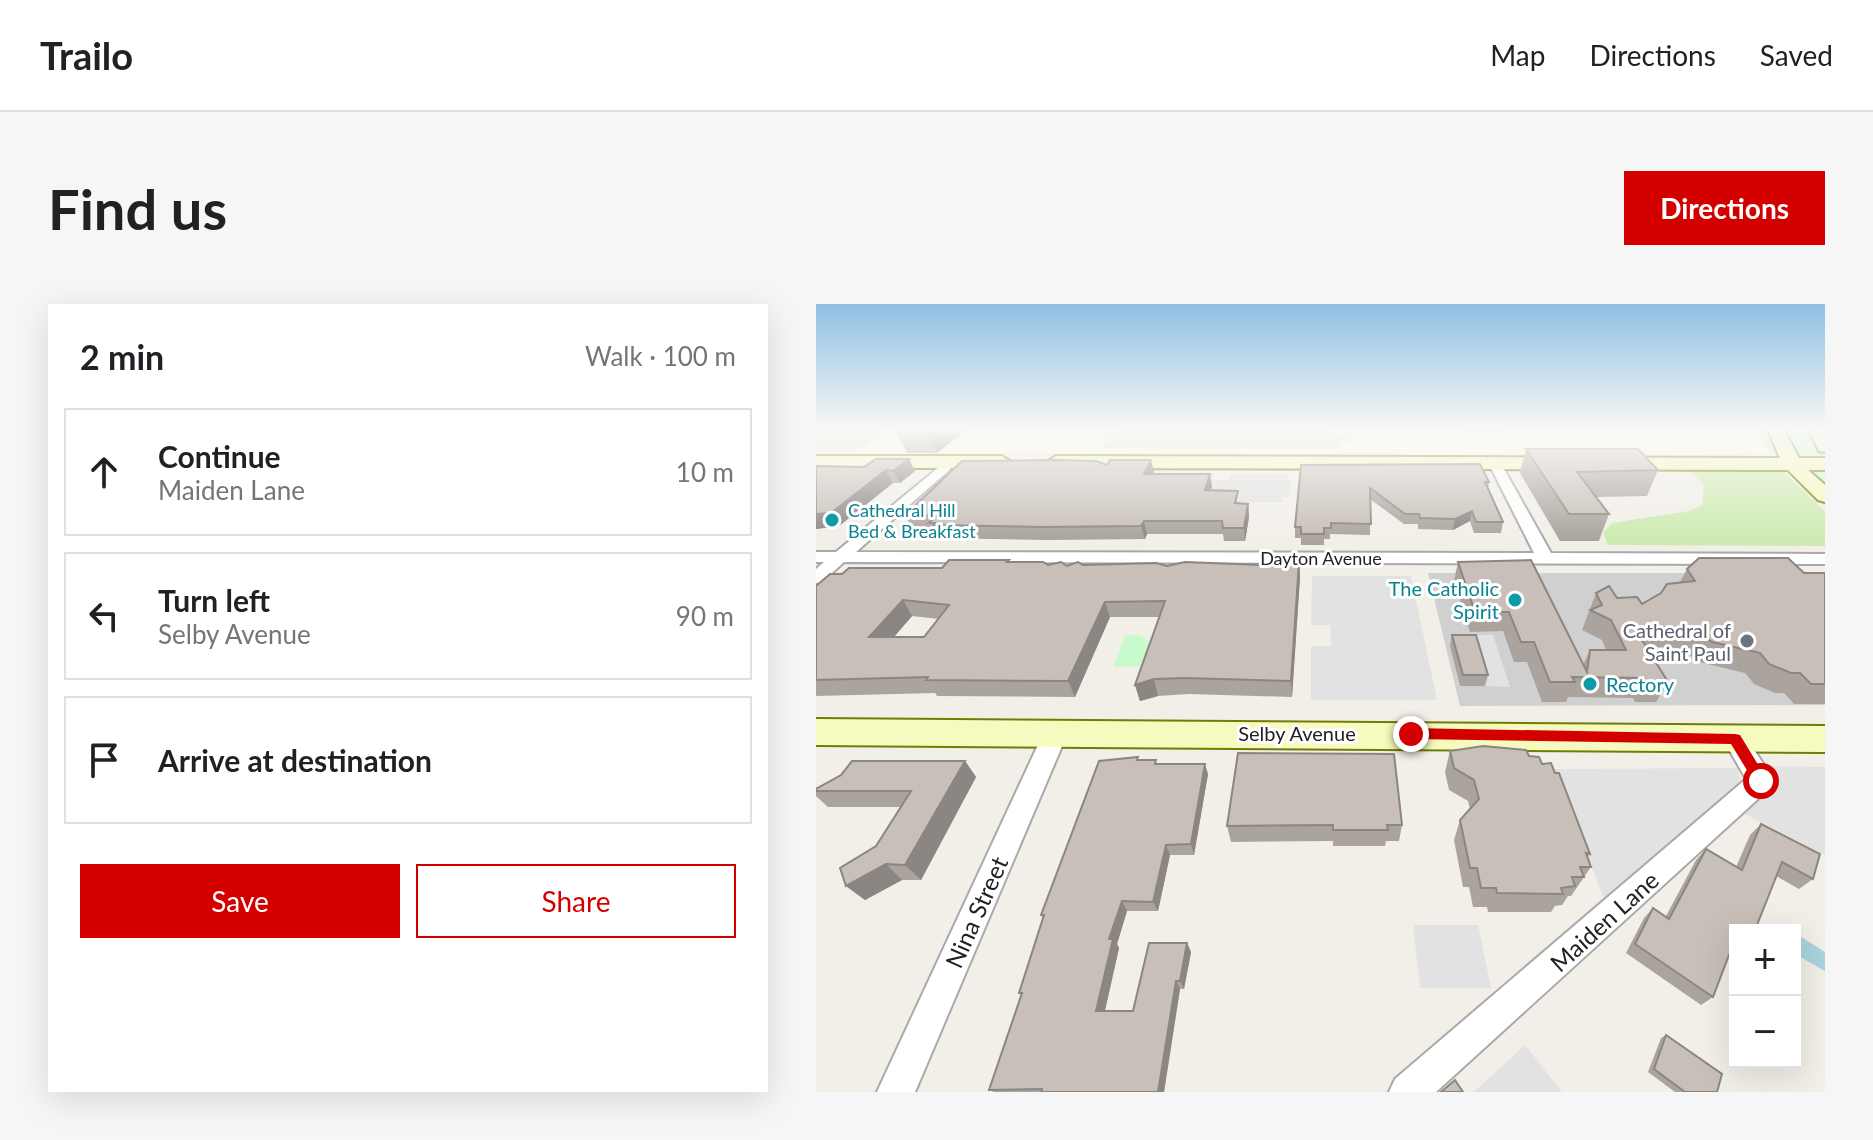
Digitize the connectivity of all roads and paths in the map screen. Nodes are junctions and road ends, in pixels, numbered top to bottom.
1 (944, 467) edge
2 (1497, 467) edge
3 (1796, 467) edge
4 (1825, 496) edge
5 (816, 557) edge
6 (839, 557) junction
7 (1545, 558) junction
8 (1825, 559) edge
9 (816, 578) edge
10 (816, 732) edge
11 (1056, 732) junction
12 (1735, 739) junction
13 (1825, 739) edge
14 (896, 1092) edge
15 (1408, 1092) edge

1 - 6 street
2 - 7 street
3 - 4 street
5 - 6 street, Dayton Avenue
6 - 7 street, Dayton Avenue
6 - 9 street
7 - 8 street, Dayton Avenue
10 - 11 street, Selby Avenue
11 - 12 street, Selby Avenue
11 - 14 street, Nina Street
12 - 13 street, Selby Avenue
12 - 15 street, Maiden Lane

